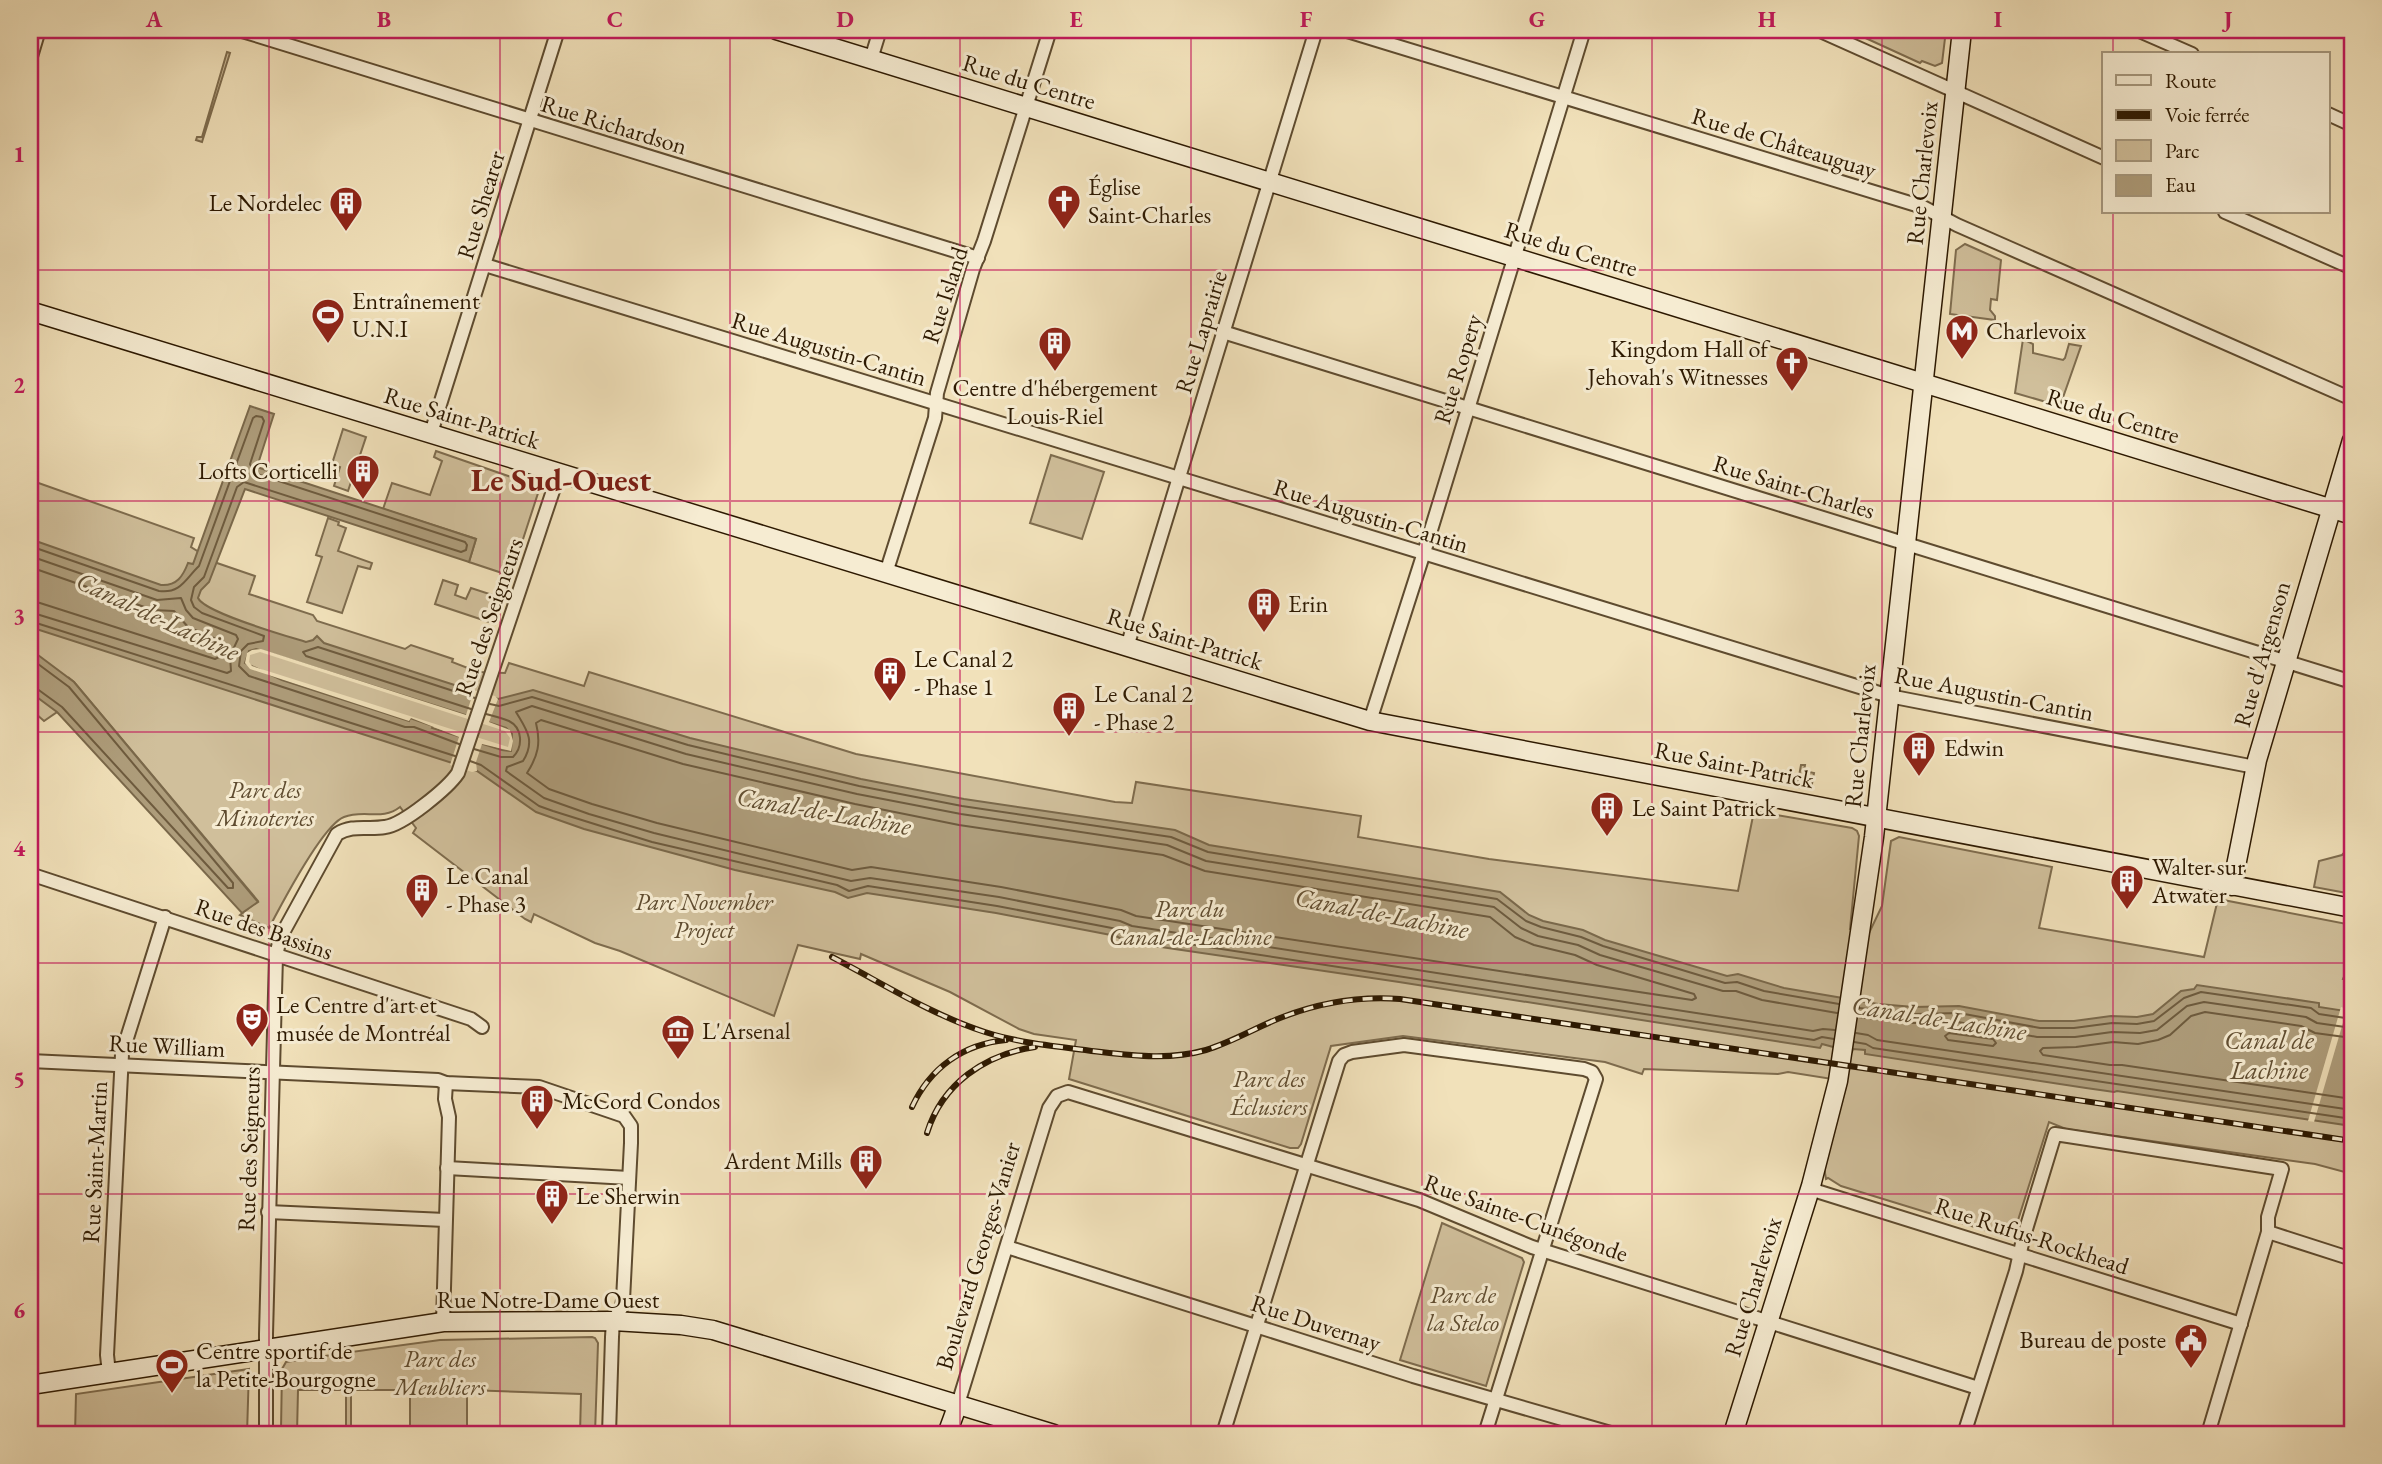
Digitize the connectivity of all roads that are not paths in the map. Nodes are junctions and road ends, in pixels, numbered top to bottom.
1 (39, 30) edge
2 (239, 30) edge
3 (558, 30) edge
4 (776, 30) edge
5 (880, 30) edge
6 (1050, 30) edge
7 (1316, 30) edge
8 (1344, 30) edge
9 (1584, 30) edge
10 (1818, 30) edge
11 (1962, 30) edge
12 (2137, 30) edge
13 (255, 32) edge
14 (2187, 52) edge
15 (871, 59) junction
16 (30, 60) edge
17 (1956, 92) junction
18 (1563, 98) junction
19 (1026, 107) junction
20 (2330, 115) edge
21 (530, 121) junction
22 (2352, 125) edge
23 (2102, 157) edge
24 (1270, 182) junction
25 (2230, 214) edge
26 (1942, 217) junction
27 (1515, 257) junction
28 (978, 258) junction
29 (485, 265) junction
30 (2352, 268) edge
31 (30, 311) edge
32 (1223, 332) junction
33 (1924, 383) junction
34 (2352, 399) edge
35 (936, 404) junction
36 (1467, 409) junction
37 (432, 433) junction
38 (2352, 440) edge
39 (559, 473) junction
40 (1178, 478) junction
41 (2330, 508) junction
42 (2352, 515) edge
43 (1906, 544) junction
44 (1423, 554) junction
45 (886, 573) junction
46 (1127, 647) junction
47 (2285, 661) junction
48 (2352, 682) edge
49 (1889, 696) junction
50 (1370, 721) junction
51 (2255, 767) junction
52 (1875, 818) junction
53 (30, 874) edge
54 (2232, 886) junction
55 (2352, 908) edge
56 (165, 917) junction
57 (276, 956) junction
58 (482, 1027) dead end
59 (30, 1061) edge
60 (121, 1065) junction
61 (273, 1072) junction
62 (446, 1083) junction
63 (1059, 1094) joint
64 (1307, 1165) junction
65 (447, 1168) junction
66 (629, 1178) junction
67 (1810, 1189) junction
68 (268, 1212) junction
69 (445, 1220) junction
70 (2268, 1232) junction
71 (1007, 1247) junction
72 (1544, 1251) junction
73 (2020, 1254) junction
74 (2352, 1259) edge
75 (613, 1321) junction
76 (443, 1322) junction
77 (1768, 1322) junction
78 (2241, 1324) junction
79 (1256, 1326) junction
80 (266, 1349) junction
81 (109, 1373) junction
82 (30, 1385) edge
83 (1978, 1388) junction
84 (1497, 1399) junction
85 (958, 1404) junction
86 (266, 1434) edge
87 (610, 1434) edge
88 (947, 1434) edge
89 (1054, 1434) edge
90 (1223, 1434) edge
91 (1485, 1434) edge
92 (1614, 1434) edge
93 (1733, 1434) edge
94 (1964, 1434) edge
95 (2208, 1434) edge

1 - 16 street
2 - 13 street, Rue Richardson
3 - 21 street, Rue Shearer
4 - 15 street, Rue du Centre
5 - 15 street
6 - 19 street, Rue Island
7 - 24 street, Rue Laprairie
8 - 18 street, Rue de Châteauguay
9 - 18 street, Rue Ropery
10 - 17 street
11 - 17 street, Rue Charlevoix
12 - 14 street
13 - 21 street, Rue Richardson
15 - 19 street, Rue du Centre
17 - 23 street
17 - 26 street, Rue Charlevoix
18 - 26 street, Rue de Châteauguay
18 - 27 street, Rue Ropery
19 - 24 street, Rue du Centre
19 - 28 street, Rue Island
20 - 22 street
21 - 28 street, Rue Richardson
21 - 29 street, Rue Shearer
24 - 27 street, Rue du Centre
24 - 32 street, Rue Laprairie
25 - 30 street
26 - 33 street, Rue Charlevoix
26 - 34 street, Rue de Châteauguay
27 - 33 street, Rue du Centre
27 - 36 street, Rue Ropery
28 - 35 street, Rue Island
29 - 35 street, Rue Augustin-Cantin
29 - 37 street, Rue Shearer
31 - 37 street, Rue Saint-Patrick
32 - 36 street, Rue Saint-Charles
32 - 40 street, Rue Laprairie
33 - 41 street, Rue du Centre
33 - 43 street, Rue Charlevoix
35 - 40 street, Rue Augustin-Cantin
35 - 45 street, Rue Island
36 - 43 street, Rue Saint-Charles
36 - 44 street, Rue Ropery
37 - 39 street, Rue Saint-Patrick
38 - 41 street, Rue d'Argenson
39 - 45 street, Rue Saint-Patrick
39 - 57 street, Rue des Seigneurs
40 - 44 street, Rue Augustin-Cantin
40 - 46 street, Rue Laprairie
41 - 42 street, Rue du Centre
41 - 47 street, Rue d'Argenson
43 - 47 street, Rue Saint-Charles
43 - 49 street, Rue Charlevoix
44 - 49 street, Rue Augustin-Cantin
44 - 50 street, Rue Ropery
45 - 46 street, Rue Saint-Patrick
46 - 50 street, Rue Saint-Patrick
47 - 48 street, Rue Saint-Charles
47 - 51 street, Rue d'Argenson
49 - 51 street, Rue Augustin-Cantin
49 - 52 street, Rue Charlevoix
50 - 52 street, Rue Saint-Patrick
51 - 54 street, Rue d'Argenson
52 - 54 street, Rue Saint-Patrick
52 - 67 street, Rue Charlevoix
53 - 56 street, Rue des Bassins
54 - 55 street, Rue Saint-Patrick
56 - 57 street, Rue des Bassins
56 - 60 street, Rue Saint-Martin
57 - 58 street, Rue des Bassins
57 - 61 street, Rue des Seigneurs
59 - 60 street, Rue William
60 - 61 street, Rue William
60 - 81 street, Rue Saint-Martin
61 - 62 street, Rue William
61 - 68 street, Rue des Seigneurs
62 - 65 street
62 - 66 street, Rue William
63 - 64 street, Rue Sainte-Cunégonde
63 - 71 street, Boulevard Georges-Vanier
64 - 72 street, Rue Sainte-Cunégonde
64 - 72 street
64 - 79 street
65 - 66 street
65 - 69 street
66 - 75 street
67 - 73 street, Rue Rufus-Rockhead
67 - 77 street, Rue Charlevoix
68 - 69 street
68 - 80 street, Rue des Seigneurs
69 - 76 street
70 - 73 street
70 - 74 street
70 - 78 street
71 - 79 street, Rue Duvernay
71 - 85 street, Boulevard Georges-Vanier
72 - 77 street, Rue Sainte-Cunégonde
72 - 84 street
73 - 78 street, Rue Rufus-Rockhead
73 - 83 street
75 - 76 street, Rue Notre-Dame Ouest
75 - 85 street, Rue Notre-Dame Ouest
75 - 87 street
76 - 80 street, Rue Notre-Dame Ouest
77 - 83 street, Rue Sainte-Cunégonde
77 - 93 street, Rue Charlevoix
78 - 95 street
79 - 84 street, Rue Duvernay
79 - 90 street
80 - 81 street, Rue Notre-Dame Ouest
80 - 86 street, Rue des Seigneurs
81 - 82 street, Rue Notre-Dame Ouest
83 - 94 street
84 - 91 street
84 - 92 street, Rue Duvernay
85 - 88 street, Boulevard Georges-Vanier
85 - 89 street, Rue Notre-Dame Ouest

